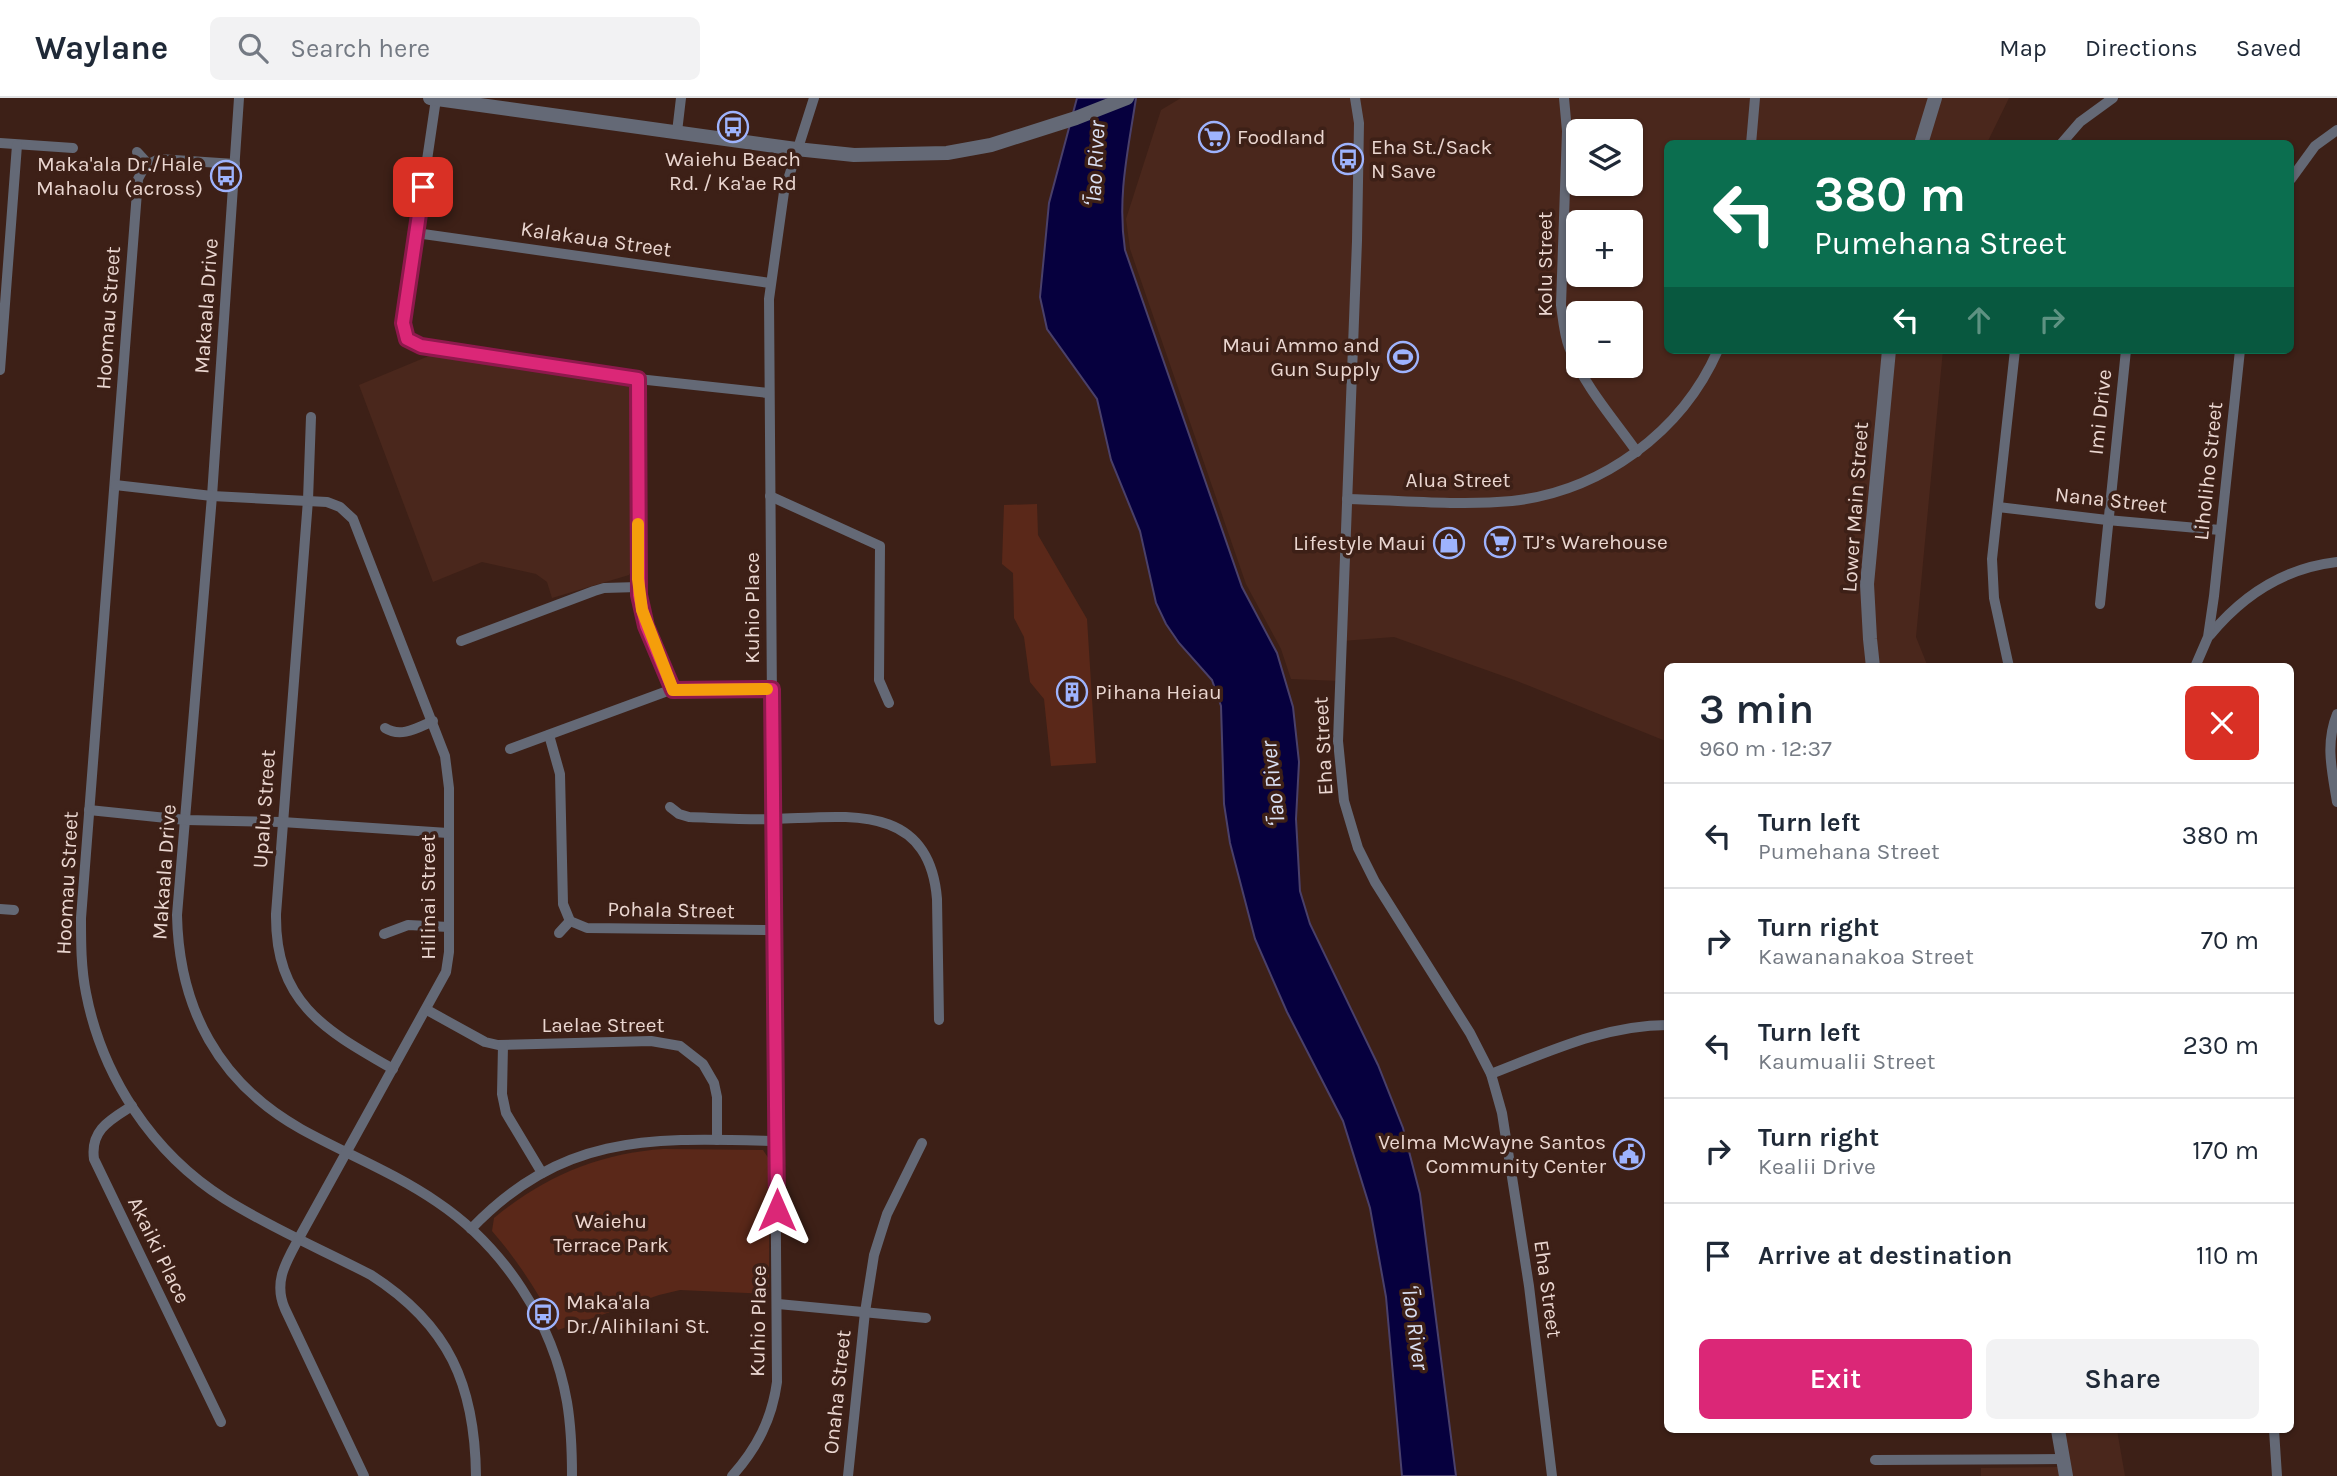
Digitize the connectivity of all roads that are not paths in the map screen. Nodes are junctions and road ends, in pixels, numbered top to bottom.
1 (239, 98) edge
2 (430, 98) edge
3 (681, 98) edge
4 (814, 98) edge
5 (1127, 98) edge
6 (1355, 98) edge
7 (1564, 98) edge
8 (1755, 98) edge
9 (1935, 98) edge
10 (2113, 98) edge
11 (436, 99) edge
12 (2337, 130) edge
13 (677, 132) junction
14 (1751, 140) edge
15 (1922, 140) edge
16 (2064, 140) edge
17 (0, 143) edge
18 (17, 145) junction
19 (73, 148) dead end
20 (796, 149) junction
21 (136, 152) dead end
22 (148, 164) junction
23 (235, 164) junction
24 (2294, 175) edge
25 (416, 233) junction
26 (770, 283) junction
27 (1716, 354) edge
28 (1889, 354) edge
29 (2015, 354) edge
30 (2126, 354) edge
31 (2240, 354) edge
32 (0, 370) edge
33 (638, 379) junction
34 (768, 393) junction
35 (312, 416) dead end
36 (1637, 452) junction
37 (114, 485) junction
38 (212, 496) junction
39 (770, 496) junction
40 (1347, 499) junction
41 (308, 500) junction
42 (1998, 507) junction
43 (2107, 520) junction
44 (2220, 530) junction
45 (2337, 562) edge
46 (638, 587) junction
47 (2214, 596) junction
48 (2099, 604) dead end
49 (2236, 607) junction
50 (2208, 637) junction
51 (461, 641) dead end
52 (1873, 663) edge
53 (2007, 663) edge
54 (2197, 663) edge
55 (772, 689) junction
56 (673, 690) junction
57 (889, 703) dead end
58 (2337, 714) edge
59 (433, 722) junction
60 (385, 728) dead end
61 (549, 735) junction
62 (510, 749) dead end
63 (2337, 802) edge
64 (670, 807) dead end
65 (89, 810) junction
66 (772, 819) junction
67 (186, 820) junction
68 (282, 822) junction
69 (448, 833) junction
70 (0, 909) edge
71 (14, 910) dead end
72 (570, 920) junction
73 (449, 927) junction
74 (773, 930) junction
75 (559, 933) dead end
76 (384, 934) dead end
77 (427, 1010) junction
78 (939, 1020) dead end
79 (1664, 1025) edge
80 (503, 1045) junction
81 (393, 1069) junction
82 (1491, 1073) junction
83 (132, 1106) junction
84 (718, 1140) junction
85 (777, 1140) junction
86 (922, 1143) dead end
87 (348, 1153) junction
88 (542, 1173) junction
89 (471, 1229) junction
90 (299, 1238) junction
91 (778, 1304) junction
92 (864, 1312) junction
93 (926, 1318) dead end
94 (221, 1422) dead end
95 (2058, 1433) edge
96 (2274, 1433) edge
97 (1875, 1460) dead end
98 (2063, 1460) junction
99 (364, 1476) edge
100 (476, 1476) edge
101 (572, 1476) edge
102 (732, 1476) edge
103 (848, 1476) edge
104 (1552, 1476) edge
105 (2066, 1476) edge
106 (2277, 1476) edge

1 - 23 street, Makaala Drive
2 - 11 street
3 - 13 street
4 - 20 street, Kuhio Place
5 - 20 street
6 - 40 street, Eha Street
7 - 36 street, Kolu Street
8 - 14 street
9 - 15 street
10 - 16 street
11 - 13 street
11 - 25 street
12 - 24 street
13 - 20 street
17 - 18 street
18 - 19 street
18 - 32 street
20 - 26 street, Kuhio Place
21 - 22 street
22 - 23 street
22 - 37 street, Hoomau Street
23 - 38 street, Makaala Drive
25 - 26 street, Kalakaua Street
25 - 33 street
26 - 34 street, Kuhio Place
27 - 36 street, Alua Street
28 - 52 street, Lower Main Street
29 - 42 street
30 - 43 street, Imi Drive
31 - 44 street, Liholiho Street
33 - 34 street
33 - 46 street
34 - 39 street, Kuhio Place
35 - 41 street, Upalu Street
36 - 40 street, Alua Street
37 - 38 street, Hilinai Street
37 - 65 street, Hoomau Street
38 - 41 street, Hilinai Street
38 - 67 street, Makaala Drive
39 - 55 street, Kuhio Place
39 - 57 street
40 - 82 street, Eha Street
41 - 59 street, Hilinai Street
41 - 68 street, Upalu Street
42 - 43 street, Nana Street
42 - 53 street
43 - 44 street, Nana Street
43 - 48 street, Imi Drive
44 - 47 street, Liholiho Street
45 - 49 street
46 - 51 street
46 - 56 street
47 - 49 street
47 - 50 street, Liholiho Street
49 - 50 street
50 - 54 street, Liholiho Street
55 - 56 street
55 - 66 street, Kuhio Place
56 - 61 street
58 - 63 street
59 - 60 street
59 - 69 street, Hilinai Street
61 - 62 street
61 - 72 street
64 - 66 street
65 - 67 street
65 - 83 street, Hoomau Street
66 - 74 street, Kuhio Place
66 - 78 street
67 - 68 street
67 - 87 street, Makaala Drive
68 - 69 street
68 - 81 street, Upalu Street
69 - 73 street, Hilinai Street
70 - 71 street
72 - 74 street, Pohala Street
72 - 75 street
73 - 76 street
73 - 77 street, Hilinai Street
74 - 85 street, Kuhio Place
77 - 80 street, Laelae Street
77 - 81 street, Hilinai Street
79 - 82 street
80 - 84 street, Laelae Street
80 - 88 street
81 - 87 street, Hilinai Street
82 - 104 street, Eha Street
83 - 90 street, Hoomau Street
83 - 94 street, Akaiki Place
84 - 85 street
84 - 88 street
85 - 91 street, Kuhio Place
86 - 92 street, Onaha Street
87 - 89 street, Makaala Drive
87 - 90 street, Hilinai Street
88 - 89 street
89 - 101 street, Makaala Drive
90 - 99 street, Hilinai Street
90 - 100 street, Hoomau Street
91 - 92 street
91 - 102 street, Kuhio Place
92 - 93 street
92 - 103 street, Onaha Street
95 - 98 street
96 - 106 street
97 - 98 street
98 - 105 street

